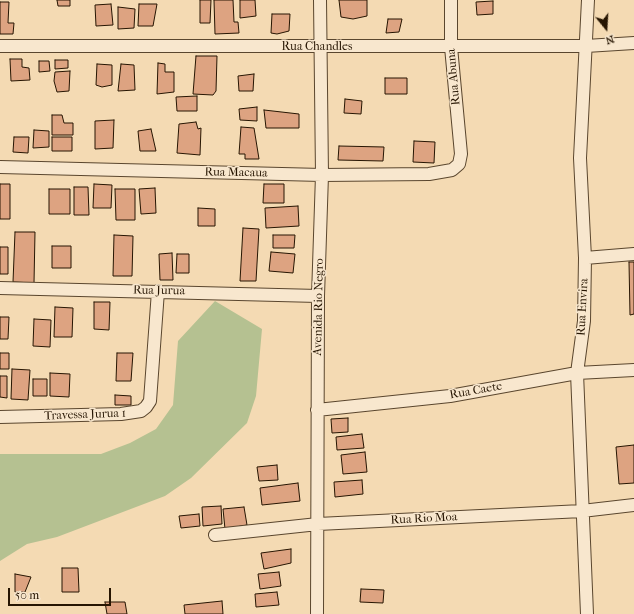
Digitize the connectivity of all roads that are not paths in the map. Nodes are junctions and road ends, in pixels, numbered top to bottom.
1 (320, 0) edge
2 (451, 0) edge
3 (588, 0) edge
4 (634, 42) edge
5 (0, 46) edge
6 (586, 46) junction
7 (321, 47) junction
8 (451, 47) junction
9 (461, 154) joint
10 (0, 167) edge
11 (322, 175) junction
12 (634, 254) edge
13 (585, 258) junction
14 (0, 288) edge
15 (158, 291) junction
16 (318, 296) junction
17 (634, 370) edge
18 (577, 374) junction
19 (317, 410) junction
20 (0, 417) edge
21 (634, 505) edge
22 (582, 511) junction
23 (318, 524) junction
24 (215, 535) dead end
25 (317, 614) edge
26 (587, 614) edge

1 - 7 street, Avenida Rio Negro
2 - 8 street, Rua Abuna
3 - 6 street, Rua Envira
4 - 6 street, Rua Chandles
5 - 7 street, Rua Chandles
6 - 8 street, Rua Chandles
6 - 13 street, Rua Envira
7 - 8 street, Rua Chandles
7 - 11 street, Avenida Rio Negro
8 - 9 street, Rua Abuna
9 - 11 street, Rua Macaua
10 - 11 street, Rua Macaua
11 - 16 street, Avenida Rio Negro
12 - 13 street
13 - 18 street, Rua Envira
14 - 15 street, Rua Jurua
15 - 16 street, Rua Jurua
15 - 20 street, Travessa Jurua 1
16 - 19 street, Avenida Rio Negro
17 - 18 street, Rua Caete
18 - 19 street, Rua Caete
18 - 22 street, Rua Envira
19 - 23 street, Avenida Rio Negro
21 - 22 street, Rua Rio Moa
22 - 23 street, Rua Rio Moa
22 - 26 street, Rua Envira
23 - 24 street, Rua Rio Moa
23 - 25 street, Avenida Rio Negro

